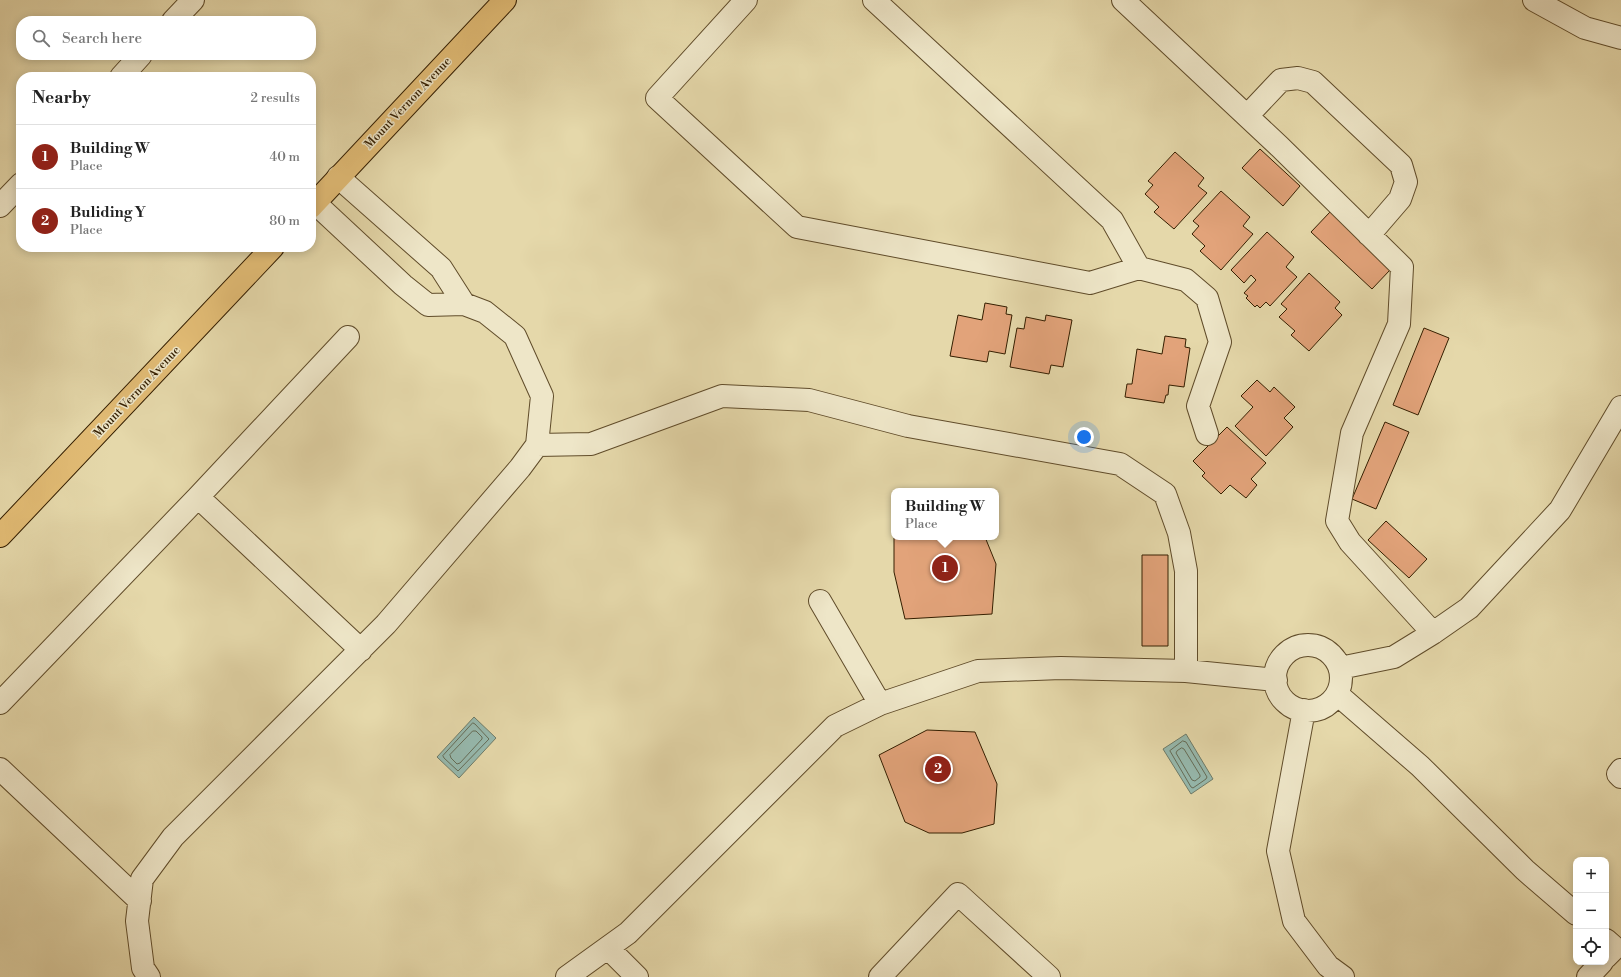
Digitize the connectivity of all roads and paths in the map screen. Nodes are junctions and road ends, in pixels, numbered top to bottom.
1 (193, 0) edge
2 (505, 0) edge
3 (746, 0) edge
4 (874, 0) edge
5 (1123, 0) edge
6 (1534, 0) edge
7 (178, 16) edge
8 (1621, 38) edge
9 (136, 60) edge
10 (126, 72) edge
11 (1247, 116) junction
12 (338, 177) junction
13 (16, 189) edge
14 (316, 202) edge
15 (0, 206) edge
16 (316, 208) edge
17 (1369, 235) junction
18 (268, 252) edge
19 (1139, 268) junction
20 (464, 304) junction
21 (348, 337) dead end
22 (1621, 407) edge
23 (1207, 434) dead end
24 (537, 445) junction
25 (198, 497) junction
26 (0, 536) edge
27 (820, 601) dead end
28 (1433, 633) junction
29 (361, 650) junction
30 (1340, 668) junction
31 (1186, 671) junction
32 (1276, 680) junction
33 (1337, 694) junction
34 (0, 703) edge
35 (880, 704) junction
36 (1304, 710) junction
37 (0, 770) edge
38 (1621, 770) edge
39 (1621, 777) edge
40 (140, 901) junction
41 (1573, 911) edge
42 (1609, 943) edge
43 (608, 948) junction
44 (1609, 954) edge
45 (1599, 965) edge
46 (1330, 973) edge
47 (149, 977) edge
48 (567, 977) edge
49 (637, 977) edge
50 (880, 977) edge
51 (1049, 977) edge
52 (1588, 977) edge

1 - 7 street
2 - 12 main road, Mount Vernon Avenue
3 - 19 street
4 - 19 street
5 - 11 street
6 - 8 street
9 - 10 street
11 - 17 street
11 - 17 street
12 - 14 main road, Mount Vernon Avenue
12 - 20 street
13 - 15 street
16 - 20 street
17 - 28 street
18 - 26 main road, Mount Vernon Avenue
19 - 23 street
20 - 24 street
21 - 25 street
22 - 28 street
24 - 29 street
24 - 31 street
25 - 29 street
25 - 34 street
27 - 35 street
28 - 30 street
29 - 40 street
30 - 32 street
30 - 33 street
31 - 32 street
31 - 35 street
32 - 36 street
33 - 36 street
33 - 41 street
35 - 43 street
36 - 46 street
37 - 40 street
38 - 39 street
40 - 47 street
42 - 44 street
43 - 48 street
43 - 49 street
45 - 52 street
50 - 51 street

